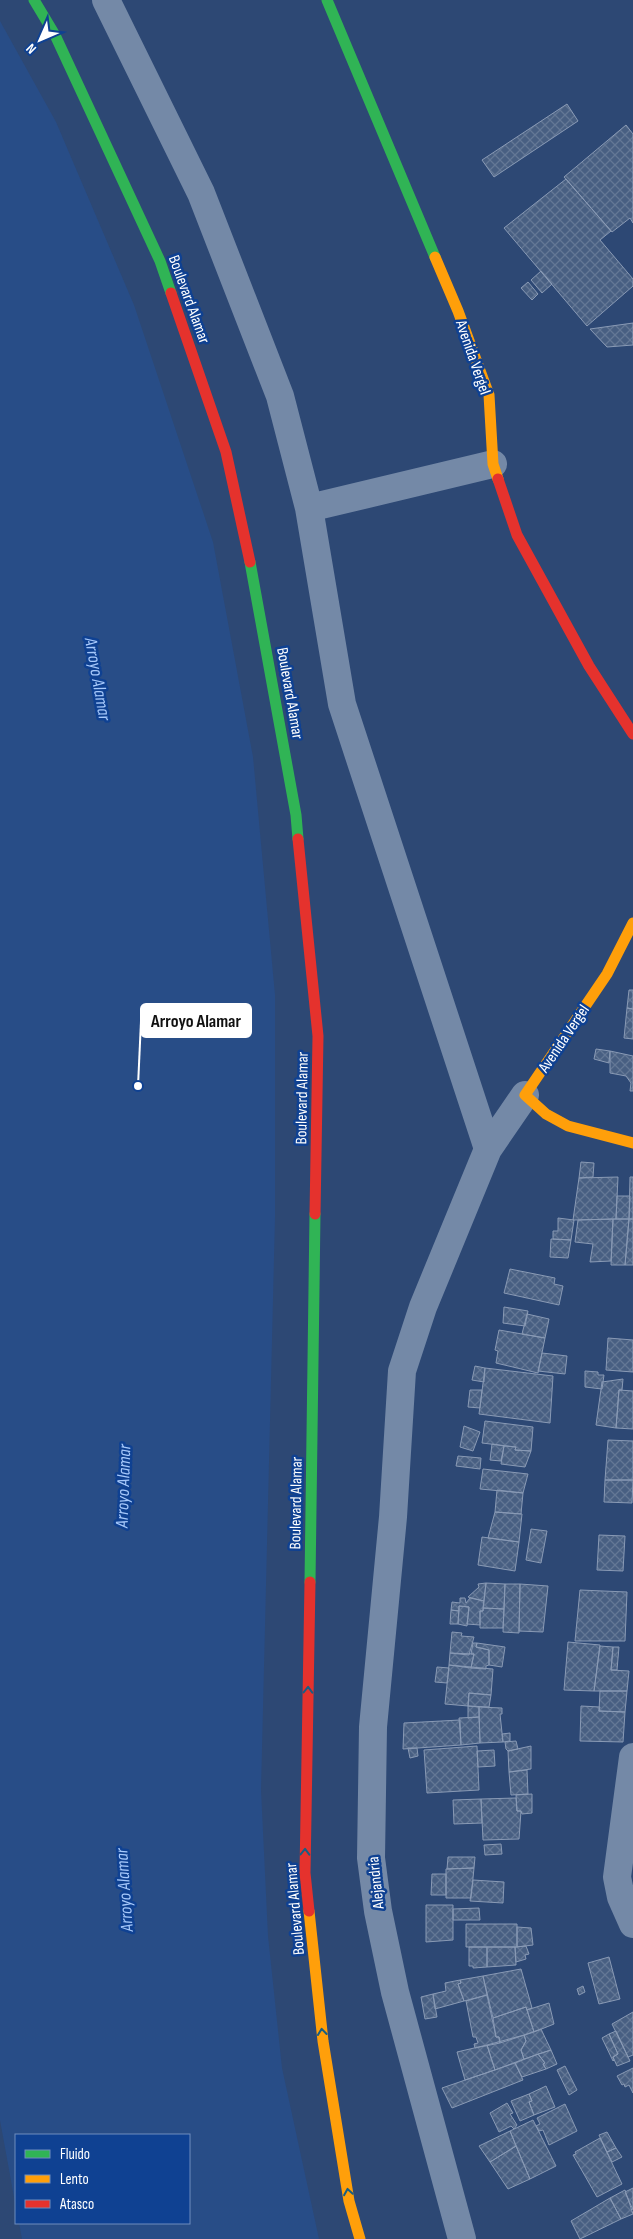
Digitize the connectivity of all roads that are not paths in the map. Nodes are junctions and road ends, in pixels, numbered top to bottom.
1 (34, 0) edge
2 (106, 0) edge
3 (327, 0) edge
4 (493, 464) junction
5 (309, 508) junction
6 (633, 734) edge
7 (633, 924) edge
8 (525, 1095) junction
9 (633, 1144) edge
10 (488, 1150) junction
11 (633, 1757) edge
12 (633, 1924) edge
13 (360, 2239) edge
14 (462, 2239) edge

13 -> 1 main road, Boulevard Alamar
2 - 5 street
3 - 4 main road, Avenida Vergel
4 - 5 street
4 - 6 main road, Avenida Vergel
5 - 10 street
7 - 8 main road, Avenida Vergel
8 - 9 main road
8 - 10 street, Avenida Vergel
10 - 14 street, Alejandría
11 - 12 street

